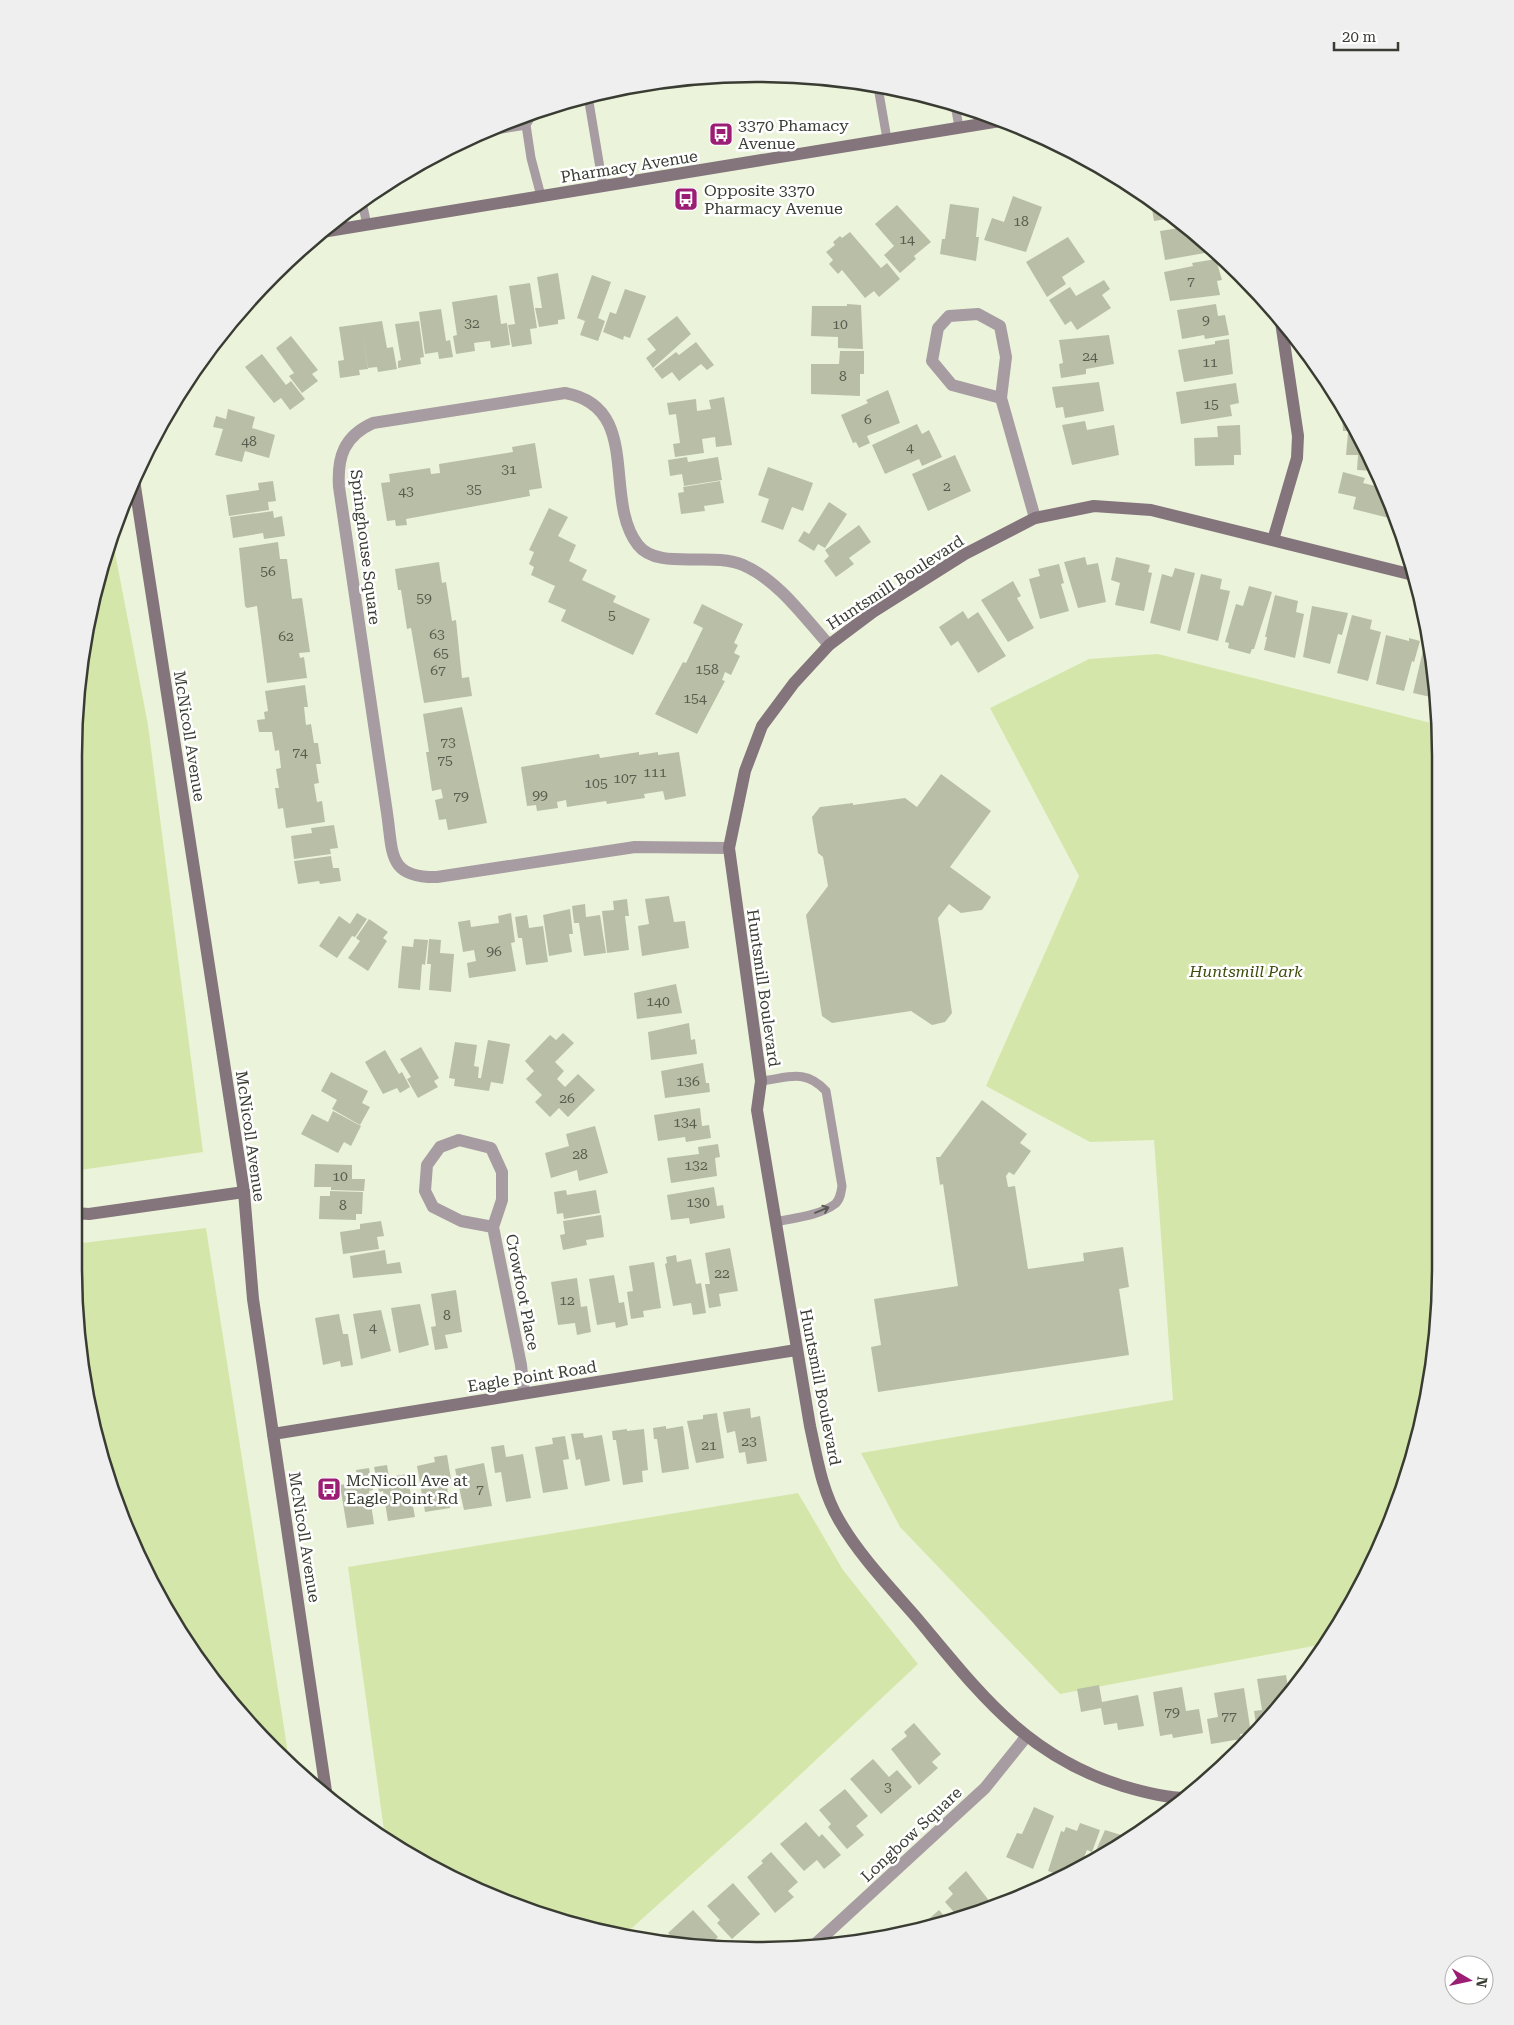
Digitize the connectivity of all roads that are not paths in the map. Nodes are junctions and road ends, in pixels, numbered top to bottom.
1 (879, 93) edge
2 (589, 103) edge
3 (956, 113) edge
4 (987, 123) edge
5 (526, 125) joint
6 (519, 126) edge
7 (959, 127) junction
8 (887, 139) junction
9 (603, 186) junction
10 (541, 196) junction
11 (364, 209) edge
12 (367, 225) junction
13 (337, 230) edge
14 (1283, 335) edge
15 (1001, 398) junction
16 (136, 494) edge
17 (1034, 518) junction
18 (1273, 540) junction
19 (1406, 573) edge
20 (828, 645) junction
21 (729, 848) junction
22 (761, 1082) junction
23 (244, 1192) junction
24 (82, 1214) edge
25 (775, 1222) junction
26 (493, 1227) junction
27 (796, 1350) junction
28 (524, 1393) junction
29 (273, 1434) junction
30 (1026, 1737) junction
31 (325, 1786) edge
32 (1176, 1797) edge
33 (821, 1939) edge

1 - 8 lane
2 - 9 lane
3 - 7 lane
4 - 7 street, Pharmacy Avenue
5 - 6 lane
5 - 10 lane
7 - 8 street, Pharmacy Avenue
8 - 9 street, Pharmacy Avenue
9 - 10 street, Pharmacy Avenue
10 - 12 street, Pharmacy Avenue
11 - 12 lane
12 - 13 street, Pharmacy Avenue
14 - 18 street
15 - 15 street
15 - 17 street
16 - 23 street, McNicoll Avenue
17 - 18 street, Huntsmill Boulevard
17 - 20 street, Huntsmill Boulevard
18 - 19 street, Huntsmill Boulevard
20 - 21 street, Huntsmill Boulevard
20 - 21 street, Springhouse Square
21 - 22 street, Huntsmill Boulevard
22 - 25 street, Huntsmill Boulevard
25 -> 22 lane
23 - 24 street
23 - 29 street, McNicoll Avenue
25 - 27 street, Huntsmill Boulevard
26 - 26 street, Crowfoot Place
26 - 28 street, Crowfoot Place
27 - 28 street, Eagle Point Road
27 - 30 street, Huntsmill Boulevard
28 - 29 street, Eagle Point Road
29 - 31 street, McNicoll Avenue
30 - 32 street, Huntsmill Boulevard
30 - 33 street, Longbow Square

